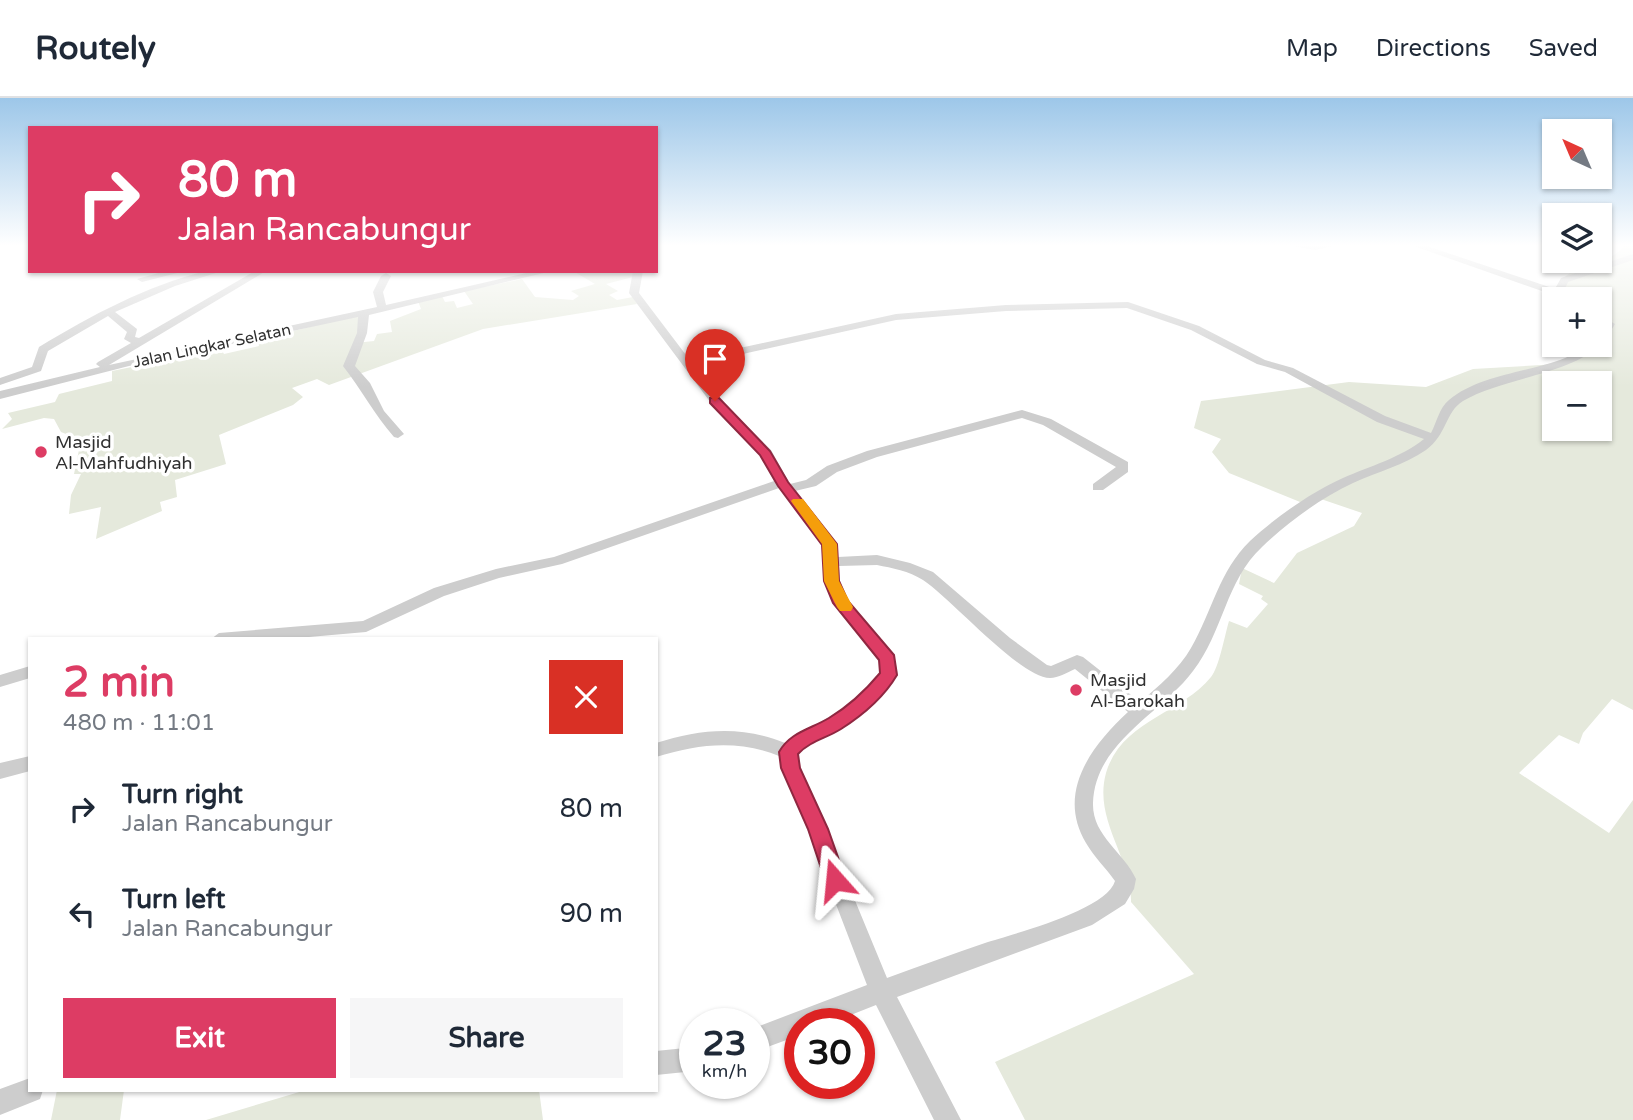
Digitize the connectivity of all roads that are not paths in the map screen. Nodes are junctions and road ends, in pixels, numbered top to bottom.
1 (153, 292) edge
2 (227, 292) edge
3 (378, 292) edge
4 (455, 292) edge
5 (634, 292) edge
6 (382, 308) junction
7 (109, 312) junction
8 (364, 312) junction
9 (141, 342) junction
10 (1576, 357) edge
11 (686, 363) junction
12 (87, 372) junction
13 (0, 382) edge
14 (0, 396) edge
15 (398, 433) dead end
16 (1433, 438) junction
17 (785, 486) junction
18 (1098, 487) dead end
19 (831, 562) junction
20 (242, 637) edge
21 (28, 673) edge
22 (0, 681) edge
23 (1139, 711) junction
24 (658, 750) edge
25 (788, 752) junction
26 (28, 764) edge
27 (0, 771) edge
28 (881, 991) junction
29 (770, 1034) edge
30 (679, 1061) edge
31 (658, 1063) edge
32 (28, 1091) edge
33 (0, 1102) edge
34 (948, 1120) edge

1 - 7 street
2 - 9 street
3 - 6 street
4 - 6 street, Jalan Lingkar Selatan
5 - 11 street
6 - 8 street, Jalan Lingkar Selatan
7 - 9 street
7 - 13 street
8 - 12 street, Jalan Lingkar Selatan
8 - 15 street
9 - 12 street
10 - 16 street
11 - 16 street
11 - 17 street
12 - 14 street, Jalan Lingkar Selatan
16 - 23 street
17 - 18 street
17 - 19 street
17 - 20 street
19 - 23 street
19 - 25 street
21 - 22 street
23 - 28 street
24 - 25 street
25 - 28 street
26 - 27 street
28 - 29 street
28 - 34 street
30 - 31 street
32 - 33 street

